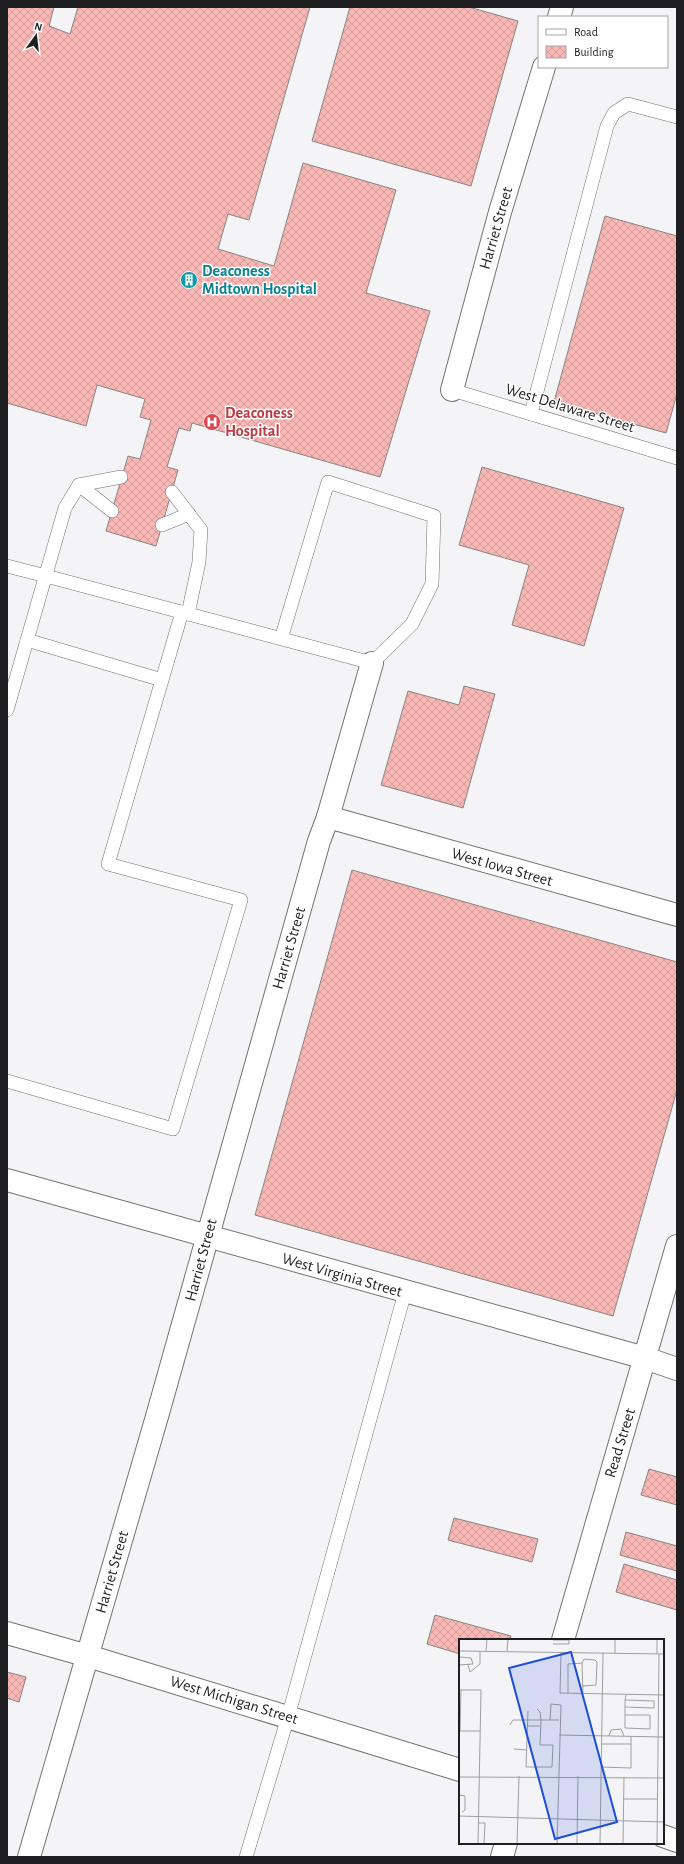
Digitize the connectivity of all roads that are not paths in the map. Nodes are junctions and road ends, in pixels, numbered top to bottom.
1 (544, 68) edge
2 (677, 117) edge
3 (452, 390) joint
4 (531, 414) junction
5 (677, 458) edge
6 (121, 478) dead end
7 (79, 485) junction
8 (172, 492) dead end
9 (112, 511) dead end
10 (189, 514) junction
11 (162, 525) dead end
12 (7, 566) edge
13 (46, 576) junction
14 (185, 613) junction
15 (281, 639) junction
16 (27, 640) junction
17 (372, 664) junction
18 (162, 680) junction
19 (7, 710) edge
20 (328, 817) junction
21 (677, 915) edge
22 (7, 1081) edge
23 (7, 1180) edge
24 (207, 1237) junction
25 (675, 1258) edge
26 (405, 1292) junction
27 (645, 1358) junction
28 (677, 1369) edge
29 (7, 1633) edge
30 (563, 1639) edge
31 (88, 1656) junction
32 (288, 1717) junction
33 (459, 1770) edge
34 (664, 1836) edge
35 (677, 1841) edge
36 (506, 1844) edge
37 (29, 1857) edge
38 (246, 1857) edge
39 (502, 1857) edge

1 - 3 street, Harriet Street
2 - 4 lane
3 - 4 lane, West Delaware Street
4 - 5 lane, West Delaware Street
6 - 7 lane
7 - 9 lane
7 - 13 lane
8 - 10 lane
10 - 11 lane
10 - 14 lane
12 - 13 lane
13 - 14 lane
13 - 16 lane
14 - 15 lane
14 - 18 lane
15 - 17 lane
15 - 17 lane
16 - 18 lane
16 - 19 lane
17 - 20 street, Harriet Street
18 - 22 lane
20 - 21 street, West Iowa Street
20 - 24 street, Harriet Street
23 - 24 street, West Virginia Street
24 - 26 street, West Virginia Street
24 - 31 street, Harriet Street
25 - 27 street, Read Street
26 - 27 street, West Virginia Street
26 - 32 lane
27 - 28 street, West Virginia Street
27 - 30 street, Read Street
29 - 31 street, West Michigan Street
31 - 32 street, West Michigan Street
31 - 37 street, Harriet Street
32 - 33 street, West Michigan Street
32 - 38 lane
34 - 35 street
36 - 39 street

